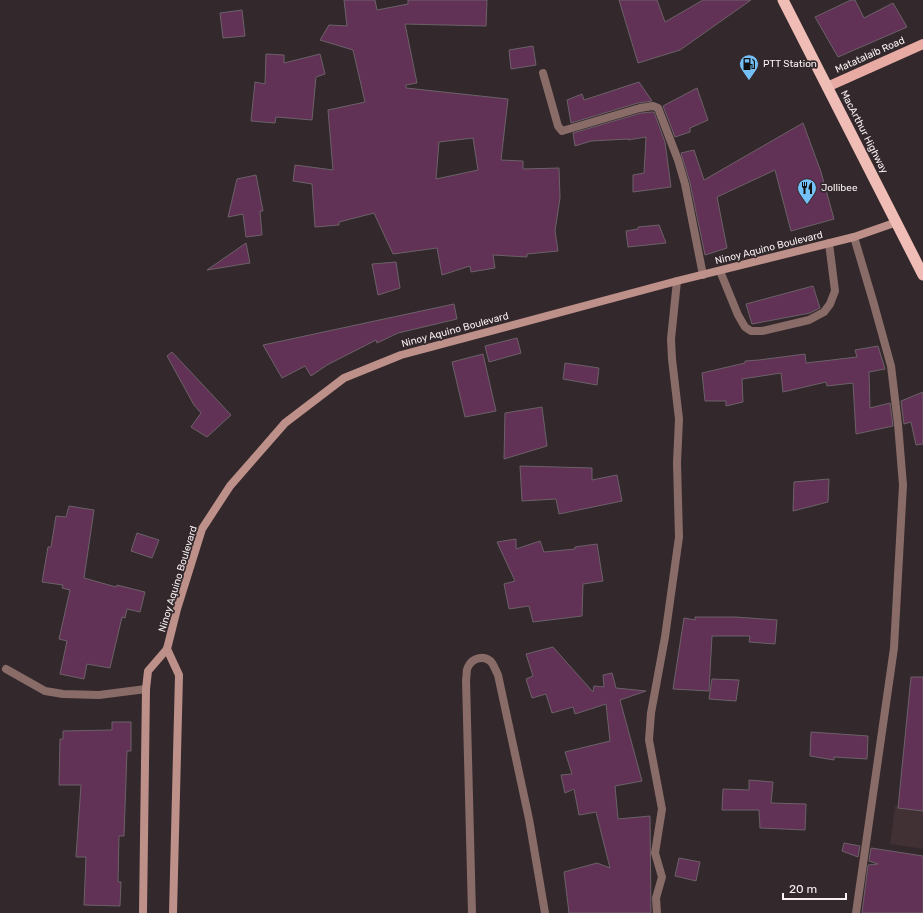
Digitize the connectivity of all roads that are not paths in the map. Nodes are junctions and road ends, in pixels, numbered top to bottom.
1 (783, 0) edge
2 (923, 44) edge
3 (543, 73) dead end
4 (827, 87) junction
5 (897, 222) junction
6 (854, 237) junction
7 (829, 243) junction
8 (720, 271) junction
9 (923, 274) edge
10 (703, 275) junction
11 (677, 281) junction
12 (166, 649) junction
13 (6, 670) dead end
14 (146, 689) junction
15 (143, 913) edge
16 (172, 913) edge
17 (472, 913) edge
18 (545, 913) edge
19 (657, 913) edge
20 (856, 913) edge

1 - 4 highway, MacArthur Highway
2 - 4 main road, Matatalaib Road
3 - 10 street
4 - 5 highway, MacArthur Highway
5 - 6 main road, Ninoy Aquino Boulevard
5 - 9 highway, MacArthur Highway
6 - 7 main road, Ninoy Aquino Boulevard
6 - 20 street
7 - 8 main road, Ninoy Aquino Boulevard
7 - 8 street
8 - 10 main road, Ninoy Aquino Boulevard
10 - 11 main road, Ninoy Aquino Boulevard
11 - 12 main road, Ninoy Aquino Boulevard
11 - 19 street
12 - 14 main road, Ninoy Aquino Boulevard
12 - 16 main road
13 - 14 street
14 - 15 main road, Ninoy Aquino Boulevard
17 - 18 street

